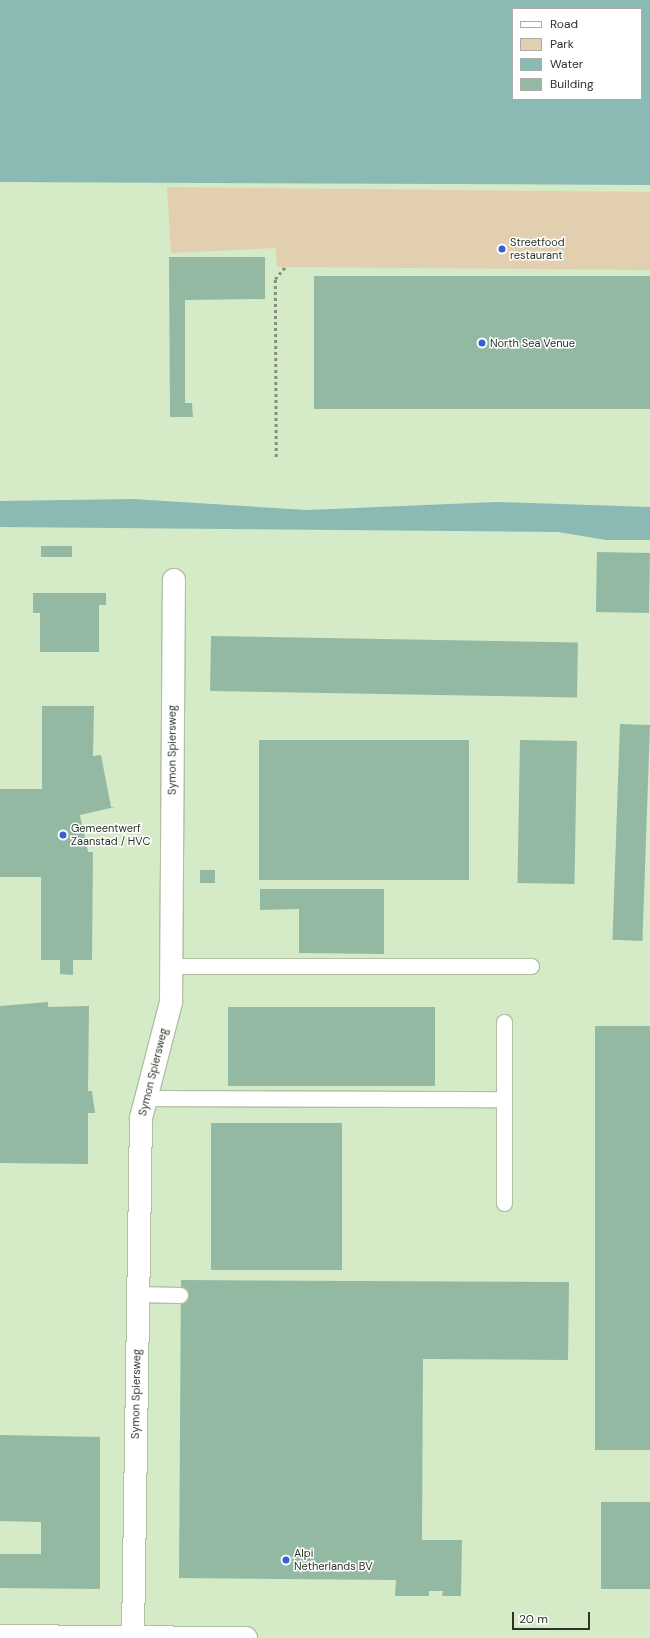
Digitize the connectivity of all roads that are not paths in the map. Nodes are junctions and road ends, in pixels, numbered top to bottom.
1 (174, 580) dead end
2 (171, 966) junction
3 (531, 966) dead end
4 (504, 1022) dead end
5 (147, 1098) junction
6 (504, 1098) junction
7 (504, 1203) dead end
8 (137, 1294) junction
9 (180, 1295) dead end
10 (0, 1636) edge
11 (133, 1636) junction
12 (246, 1638) edge

1 - 2 street, Symon Spiersweg
2 - 3 lane
2 - 5 street, Symon Spiersweg
4 - 6 lane
5 - 6 lane
5 - 8 street, Symon Spiersweg
6 - 7 lane
8 - 9 lane
8 - 11 street, Symon Spiersweg
10 - 11 street
11 - 12 street

